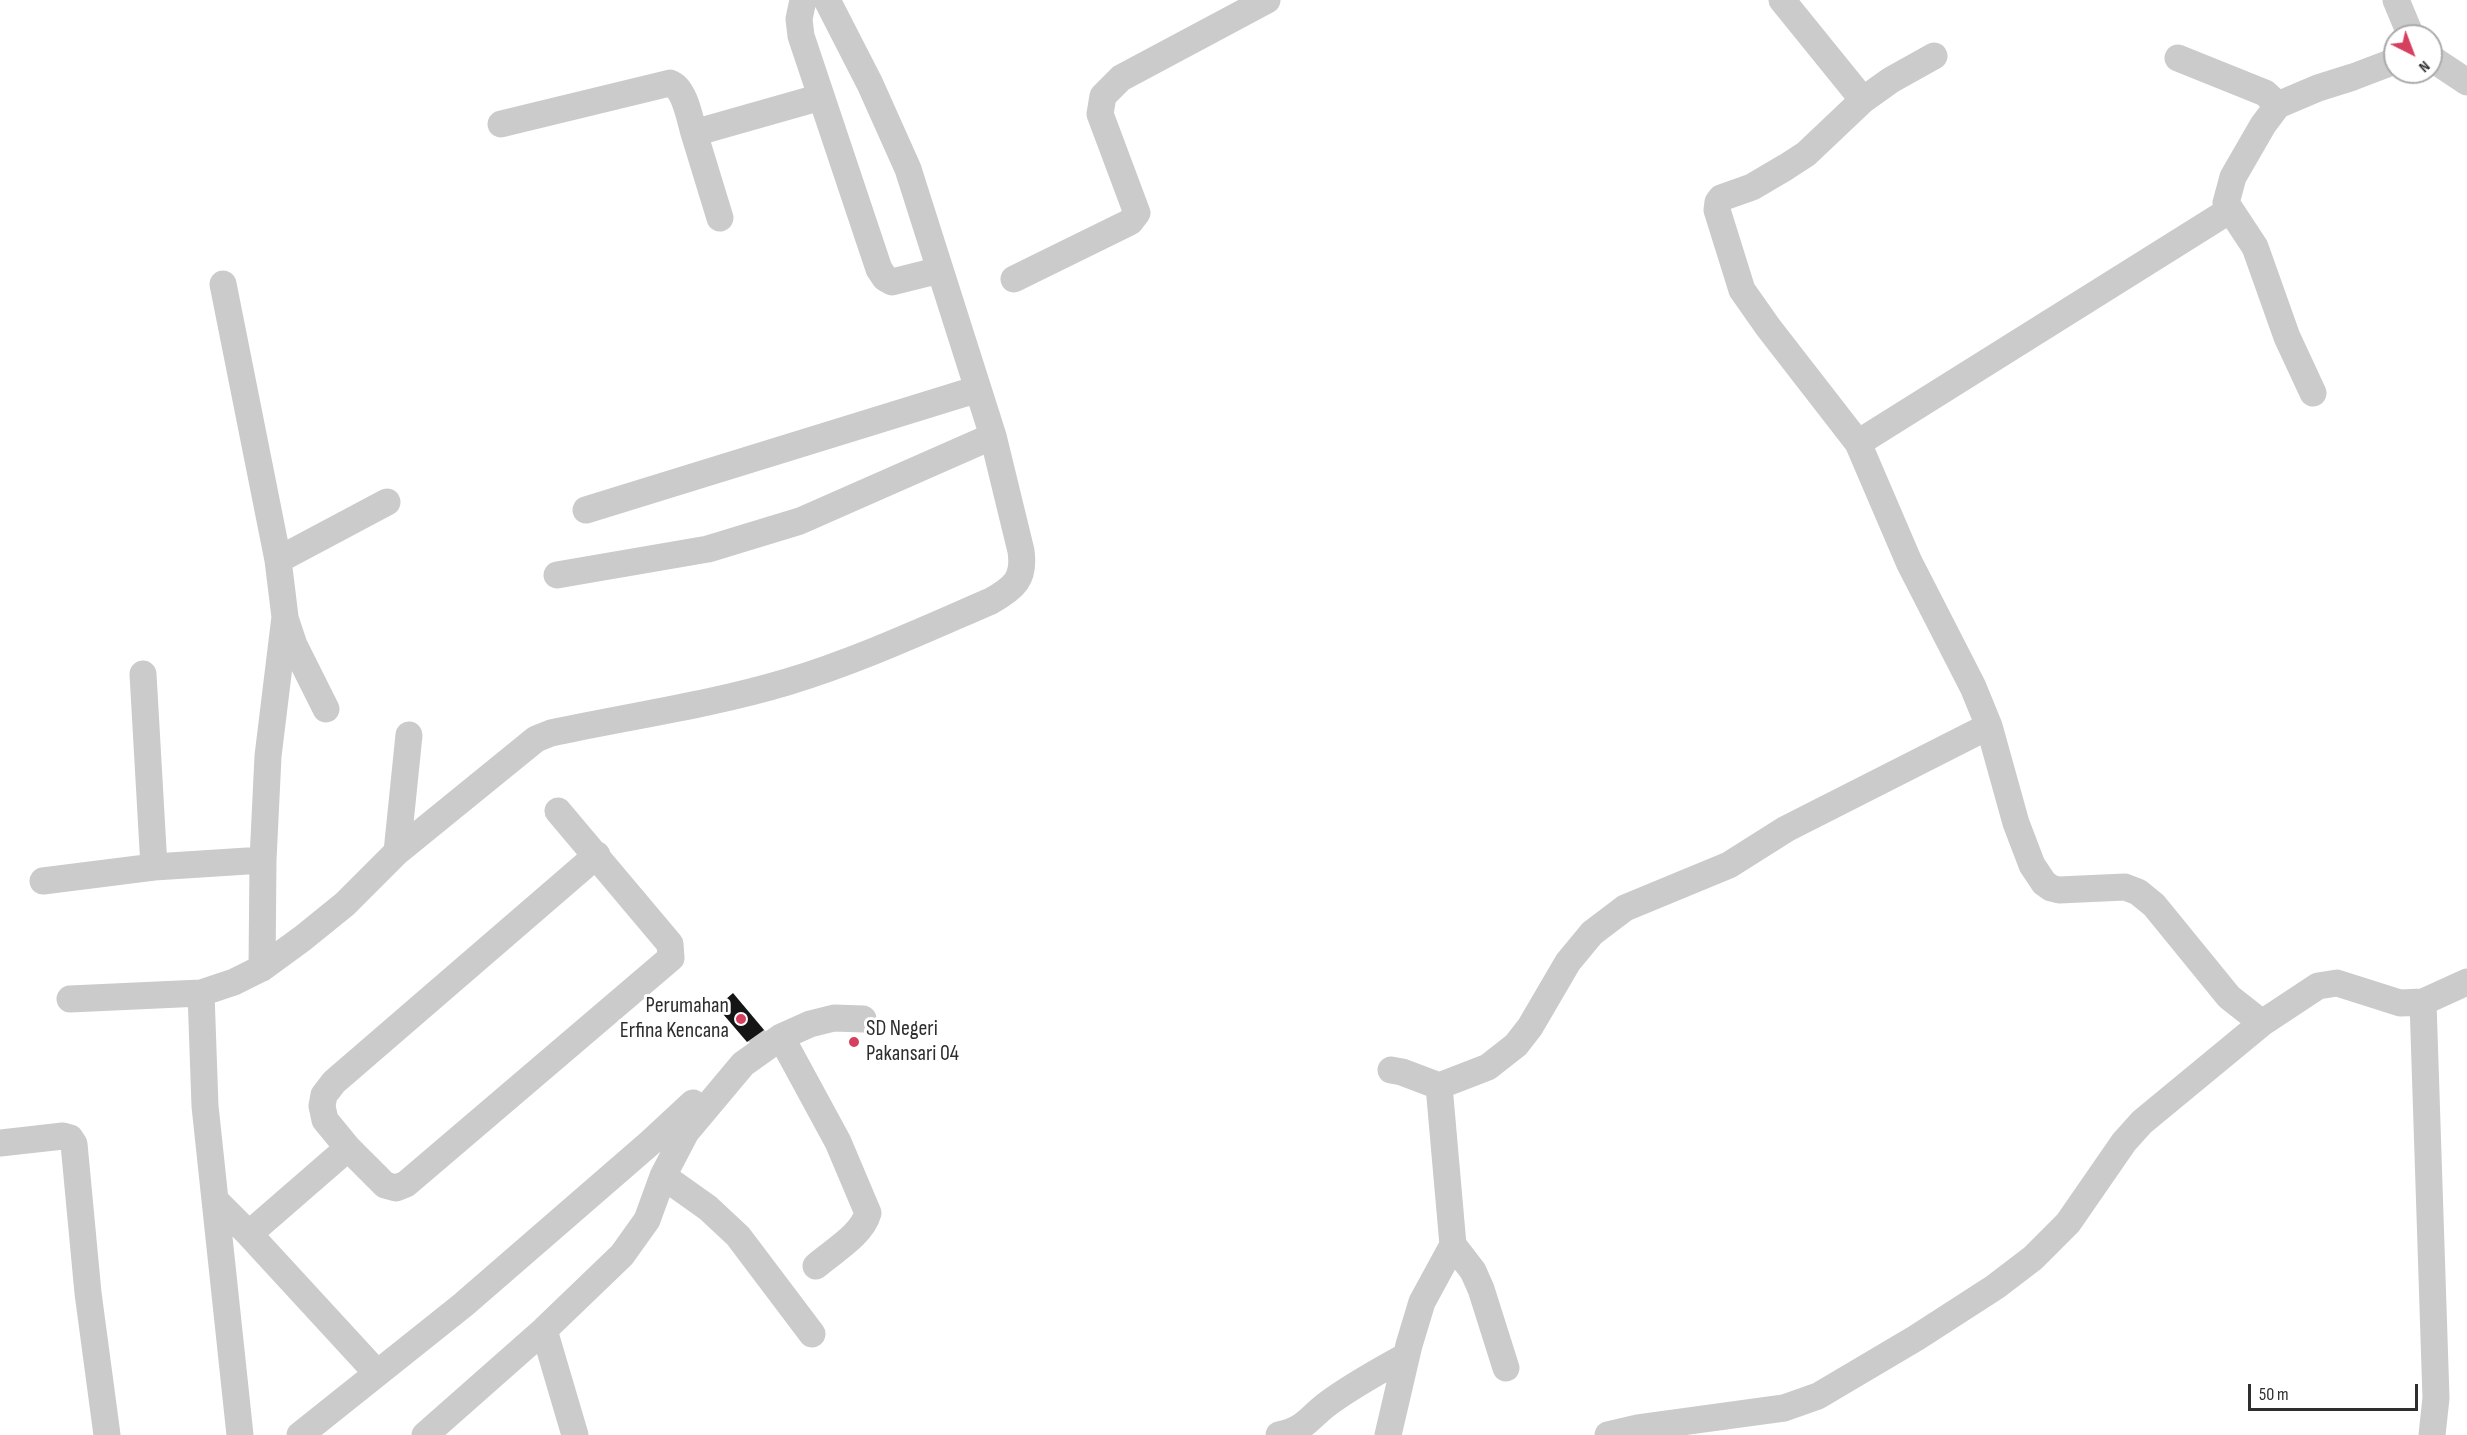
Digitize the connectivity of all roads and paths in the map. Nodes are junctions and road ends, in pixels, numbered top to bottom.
1 (803, 0) edge
2 (826, 0) edge
3 (1267, 0) edge
4 (1782, 0) edge
5 (2396, 0) edge
6 (2406, 24) edge
7 (1934, 56) dead end
8 (2178, 58) dead end
9 (2383, 66) edge
10 (2443, 66) edge
11 (2467, 82) edge
12 (821, 97) junction
13 (1863, 100) junction
14 (2278, 105) junction
15 (501, 124) dead end
16 (694, 134) junction
17 (2230, 210) junction
18 (720, 218) dead end
19 (940, 270) junction
20 (1014, 279) dead end
21 (223, 284) dead end
22 (978, 389) junction
23 (2313, 393) dead end
24 (993, 436) junction
25 (1858, 443) junction
26 (387, 502) dead end
27 (586, 510) dead end
28 (278, 560) junction
29 (557, 575) dead end
30 (285, 617) junction
31 (144, 674) dead end
32 (326, 709) dead end
33 (1989, 726) junction
34 (409, 735) dead end
35 (558, 811) dead end
36 (398, 852) junction
37 (597, 855) junction
38 (263, 860) junction
39 (154, 867) junction
40 (43, 881) dead end
41 (262, 969) junction
42 (2467, 982) edge
43 (201, 993) junction
44 (70, 999) dead end
45 (2423, 1002) junction
46 (863, 1019) dead end
47 (2262, 1023) junction
48 (777, 1032) junction
49 (1391, 1070) dead end
50 (1439, 1086) junction
51 (0, 1143) edge
52 (348, 1148) junction
53 (663, 1176) junction
54 (216, 1201) junction
55 (249, 1234) junction
56 (1453, 1245) junction
57 (816, 1266) dead end
58 (544, 1330) junction
59 (812, 1334) dead end
60 (1406, 1356) junction
61 (1506, 1368) dead end
62 (376, 1372) junction
63 (107, 1435) edge
64 (240, 1435) edge
65 (300, 1435) edge
66 (425, 1435) edge
67 (575, 1435) edge
68 (1280, 1435) edge
69 (1388, 1435) edge
70 (1608, 1435) edge
71 (2432, 1435) edge

1 - 12 street
2 - 19 street
3 - 20 street
4 - 13 street
5 - 6 street
7 - 13 street
8 - 14 street
9 - 14 street
10 - 11 street
12 - 16 street
12 - 19 street
13 - 25 street
14 - 17 street
15 - 16 street
16 - 18 street
17 - 23 street
17 - 25 street
19 - 22 street
21 - 28 street
22 - 24 street
22 - 27 street
24 - 29 street
24 - 36 street
25 - 33 street
26 - 28 street
28 - 30 street
30 - 32 street
30 - 38 street
31 - 39 street
33 - 47 street
33 - 50 street
34 - 36 street
35 - 37 street
36 - 41 street
37 - 52 street
37 - 52 street
38 - 39 street
38 - 41 street
39 - 40 street
41 - 43 street
42 - 45 street
43 - 44 street
43 - 54 street
45 - 47 street
45 - 71 street
46 - 48 street
47 - 70 street
48 - 53 street
48 - 57 street
48 - 62 street
49 - 50 street
50 - 56 street
51 - 63 street
52 - 55 street
53 - 58 street
53 - 59 street
54 - 55 street
54 - 64 street
55 - 62 street
56 - 60 street
56 - 61 street
58 - 66 street
58 - 67 street
60 - 68 street
60 - 69 street
62 - 65 street

